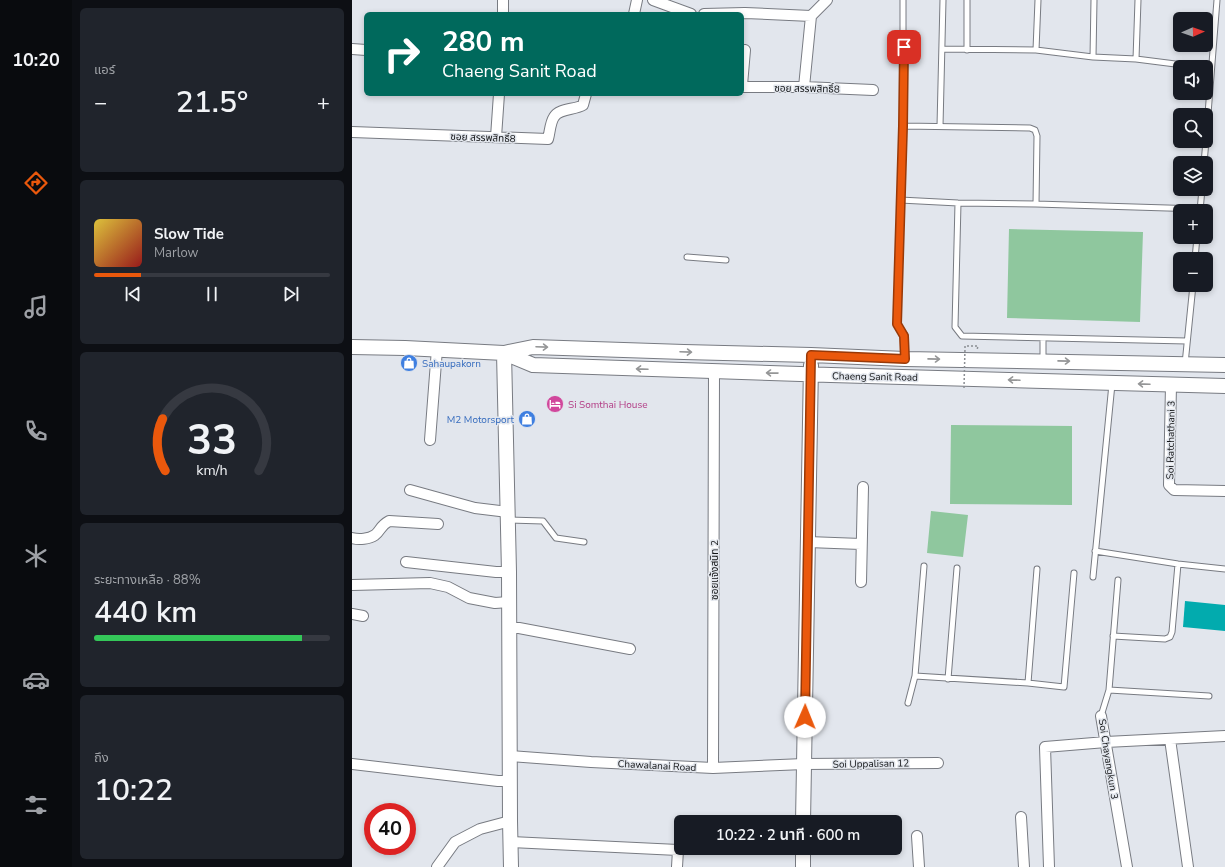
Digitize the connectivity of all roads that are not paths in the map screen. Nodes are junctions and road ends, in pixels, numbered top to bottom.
1 (503, 0) edge
2 (637, 0) edge
3 (653, 0) edge
4 (827, 0) edge
5 (904, 0) edge
6 (943, 0) edge
7 (968, 0) edge
8 (1038, 0) edge
9 (1094, 0) edge
10 (1138, 0) edge
11 (1217, 0) edge
12 (503, 12) edge
13 (634, 12) edge
14 (686, 12) edge
15 (744, 13) edge
16 (811, 16) junction
17 (352, 49) edge
18 (943, 49) junction
19 (364, 50) edge
20 (745, 50) dead end
21 (967, 50) junction
22 (1036, 50) junction
23 (1093, 57) junction
24 (1136, 59) junction
25 (1210, 60) edge
26 (744, 62) edge
27 (1173, 64) edge
28 (744, 86) edge
29 (804, 87) junction
30 (872, 90) dead end
31 (499, 96) edge
32 (585, 96) edge
33 (903, 126) junction
34 (940, 126) junction
35 (352, 132) edge
36 (496, 138) junction
37 (900, 200) junction
38 (958, 203) junction
39 (1036, 204) junction
40 (1173, 209) edge
41 (687, 257) dead end
42 (726, 260) dead end
43 (1191, 292) edge
44 (1043, 338) junction
45 (1187, 341) junction
46 (352, 347) edge
47 (437, 349) junction
48 (504, 353) junction
49 (811, 355) junction
50 (905, 359) junction
51 (1043, 361) junction
52 (1186, 364) junction
53 (1211, 364) junction
54 (1225, 365) edge
55 (714, 372) junction
56 (810, 374) junction
57 (1112, 383) junction
58 (1171, 385) junction
59 (1210, 386) junction
60 (1225, 386) edge
61 (430, 440) dead end
62 (863, 487) dead end
63 (410, 490) dead end
64 (1225, 491) edge
65 (508, 516) junction
66 (438, 524) dead end
67 (352, 538) edge
68 (584, 542) dead end
69 (808, 542) junction
70 (861, 544) junction
71 (1095, 551) junction
72 (406, 562) dead end
73 (1178, 564) junction
74 (924, 566) dead end
75 (957, 568) dead end
76 (1037, 569) dead end
77 (1225, 569) edge
78 (509, 572) junction
79 (1074, 573) dead end
80 (1093, 577) dead end
81 (1118, 580) dead end
82 (860, 582) dead end
83 (352, 585) edge
84 (509, 602) junction
85 (352, 614) edge
86 (363, 616) dead end
87 (509, 628) junction
88 (1113, 636) junction
89 (630, 649) dead end
90 (915, 676) junction
91 (948, 678) junction
92 (1028, 683) junction
93 (1109, 690) junction
94 (1209, 696) dead end
95 (908, 703) dead end
96 (1102, 716) joint
97 (1225, 736) edge
98 (1170, 739) junction
99 (1106, 742) junction
100 (510, 756) junction
101 (938, 762) dead end
102 (352, 764) edge
103 (804, 764) junction
104 (713, 768) junction
105 (510, 781) junction
106 (803, 815) edge
107 (1021, 817) dead end
108 (510, 821) junction
109 (917, 836) dead end
110 (511, 842) junction
111 (803, 855) edge
112 (437, 867) edge
113 (511, 867) edge
114 (677, 867) edge
115 (803, 867) edge
116 (919, 867) edge
117 (1024, 867) edge
118 (1049, 867) edge
119 (1127, 867) edge
120 (1188, 867) edge

1 - 12 street
2 - 13 street
3 - 14 street
4 - 16 street
5 - 33 lane
6 - 18 lane
7 - 21 lane
8 - 22 lane
9 - 23 lane
10 - 24 lane
11 - 25 lane
15 - 16 street
16 - 29 street
17 - 19 street
18 - 21 lane
18 - 34 lane
20 - 26 street
21 - 22 lane
22 - 23 lane
23 - 24 lane
24 - 27 lane
28 - 29 street, ซอย สรรพสิทธิ์8
29 - 30 street, ซอย สรรพสิทธิ์8
31 - 36 street
32 - 36 street, ซอย สรรพสิทธิ์8
33 - 34 lane
33 - 37 lane
34 - 39 lane
35 - 36 street, ซอย สรรพสิทธิ์8
37 - 38 lane
37 - 50 lane
38 - 39 lane
38 - 44 lane
39 - 40 lane
41 - 42 lane
43 - 45 lane
44 - 45 lane
44 - 51 lane
45 - 52 lane
46 - 47 main road, Chaeng Sanit Road
47 - 48 main road, Chaeng Sanit Road
47 - 61 street
48 -> 49 main road, Chaeng Sanit Road
55 -> 48 main road, Chaeng Sanit Road
48 - 65 main road
49 - 50 main road, Chaeng Sanit Road
49 - 56 main road
50 -> 51 main road, Chaeng Sanit Road
51 -> 52 main road, Chaeng Sanit Road
52 - 53 main road, Chaeng Sanit Road
53 - 54 main road, Chaeng Sanit Road
53 - 59 main road
56 -> 55 main road, Chaeng Sanit Road
55 - 104 street, ซอยแจ้งสนิท 2
57 -> 56 main road, Chaeng Sanit Road
56 - 69 main road
58 -> 57 main road, Chaeng Sanit Road
57 - 71 lane
58 - 59 main road, Chaeng Sanit Road
58 - 64 street, Soi Ratchathani 3
59 - 60 main road, Chaeng Sanit Road
62 - 70 street
63 - 65 street
65 - 68 lane
65 - 78 main road
66 - 67 street
69 - 70 street
69 - 103 main road
70 - 82 street
71 - 73 lane
71 - 80 lane
72 - 78 street
73 - 77 lane
73 - 88 lane
74 - 90 lane
75 - 91 lane
76 - 92 lane
78 - 84 main road
79 - 92 lane
81 - 88 lane, Soi Chayangkun 3
83 - 84 street
84 - 87 main road
85 - 86 street
87 - 89 street
87 - 100 main road
88 - 93 lane, Soi Chayangkun 3
90 - 91 lane
90 - 95 lane
91 - 92 lane
93 - 94 lane
93 - 96 lane, Soi Chayangkun 3
96 - 99 street, Soi Chayangkun 3
97 - 98 street
98 - 99 street
98 - 120 street
99 - 118 street
99 - 119 street, Soi Chayangkun 3
100 - 104 street, Chawalanai Road
100 - 105 main road
101 - 103 street, Soi Uppalisan 12
102 - 105 street
103 - 104 street, Chawalanai Road
103 - 106 main road
105 - 108 main road
107 - 117 street
108 - 110 main road
108 - 112 street
109 - 116 street
110 - 113 main road
110 - 114 street
111 - 115 main road

